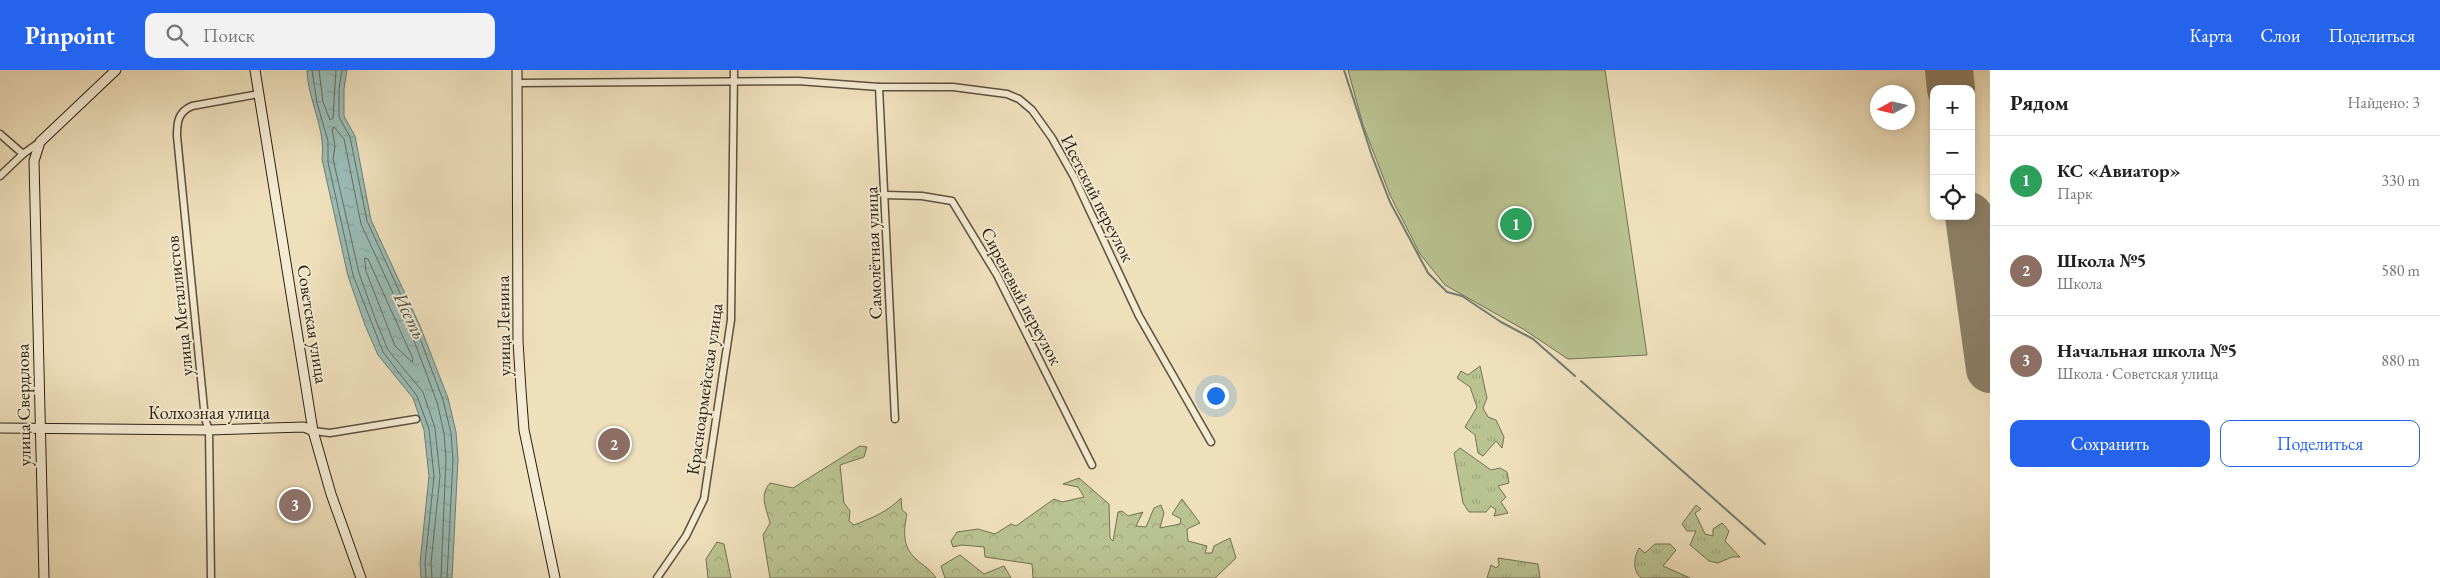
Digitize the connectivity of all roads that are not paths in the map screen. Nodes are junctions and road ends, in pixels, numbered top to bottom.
1 (116, 70) edge
2 (255, 70) edge
3 (517, 70) edge
4 (734, 70) edge
5 (734, 82) junction
6 (517, 83) junction
7 (879, 86) junction
8 (259, 94) junction
9 (0, 134) edge
10 (40, 142) junction
11 (23, 154) junction
12 (0, 176) edge
13 (886, 195) junction
14 (895, 419) dead end
15 (416, 420) dead end
16 (40, 427) junction
17 (0, 428) edge
18 (209, 430) junction
19 (313, 431) junction
20 (1211, 442) dead end
21 (1092, 465) dead end
22 (44, 578) edge
23 (211, 578) edge
24 (361, 578) edge
25 (555, 578) edge
26 (657, 578) edge

1 - 10 street
2 - 8 street, Советская улица
3 - 6 street, улица Ленина
4 - 5 street, Красноармейская улица
5 - 6 street, Исетский переулок
5 - 7 street, Исетский переулок
5 - 26 street, Красноармейская улица
6 - 25 street, улица Ленина
7 - 13 street, Самолётная улица
7 - 20 street, Исетский переулок
8 - 18 street, улица Металлистов
8 - 19 street, Советская улица
9 - 11 street
10 - 11 street
10 - 16 street, улица Свердлова
11 - 12 street
13 - 14 street, Самолётная улица
13 - 21 street, Сиреневый переулок
15 - 19 street, Колхозная улица
16 - 17 street, Колхозная улица
16 - 18 street, Колхозная улица
16 - 22 street, улица Свердлова
18 - 19 street, Колхозная улица
18 - 23 street, улица Металлистов
19 - 24 street, Советская улица

